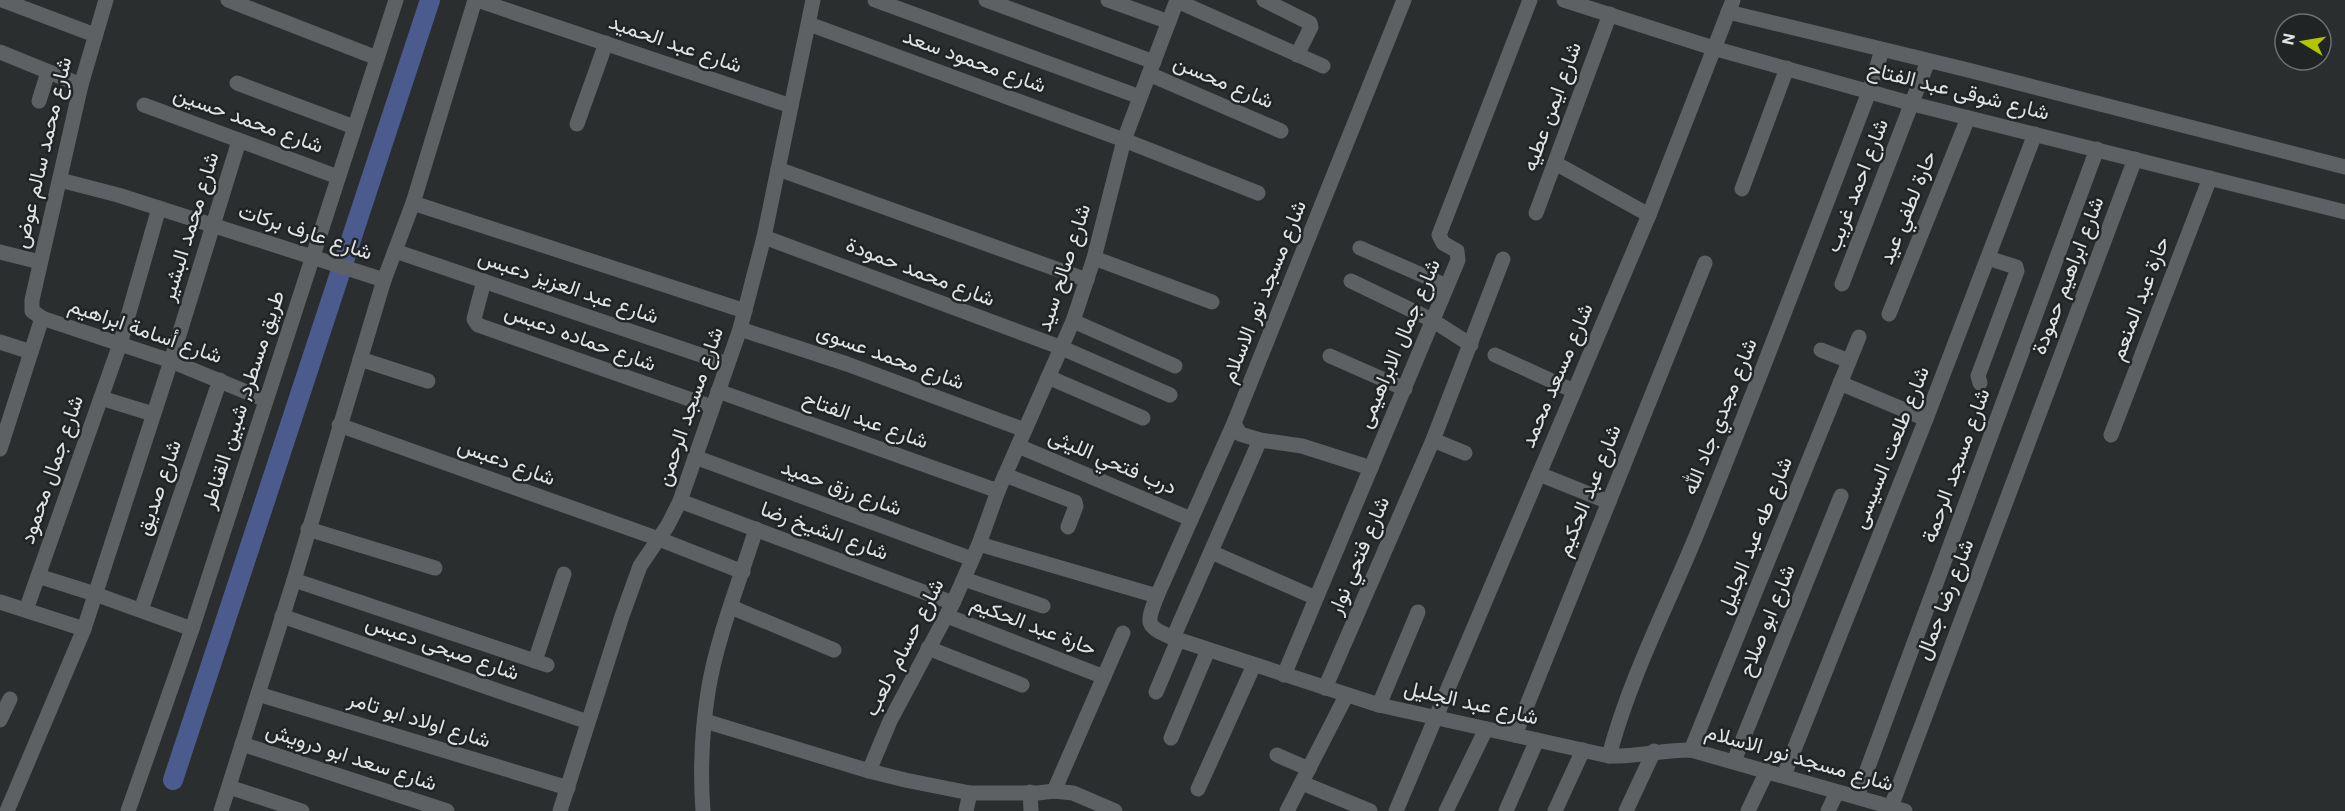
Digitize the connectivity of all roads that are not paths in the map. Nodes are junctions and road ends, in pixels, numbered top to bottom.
1 (2, 0) edge
2 (106, 0) edge
3 (228, 0) edge
4 (396, 0) edge
5 (476, 0) edge
6 (813, 0) edge
7 (875, 0) edge
8 (986, 0) edge
9 (1108, 0) edge
10 (1264, 0) edge
11 (1404, 0) edge
12 (1530, 0) edge
13 (1564, 0) edge
14 (1177, 1) edge
15 (1731, 6) edge
16 (1610, 14) junction
17 (1169, 22) junction
18 (809, 24) junction
19 (95, 35) junction
20 (606, 44) junction
21 (1713, 48) junction
22 (1882, 50) junction
23 (0, 52) edge
24 (1297, 55) junction
25 (377, 58) junction
26 (1928, 61) junction
27 (1323, 66) dead end
28 (1151, 68) junction
29 (1787, 68) junction
30 (48, 72) junction
31 (237, 83) dead end
32 (81, 85) junction
33 (1869, 92) junction
34 (1140, 97) junction
35 (39, 101) dead end
36 (1913, 104) junction
37 (144, 105) dead end
38 (791, 106) junction
39 (1968, 118) junction
40 (577, 124) dead end
41 (354, 127) junction
42 (1281, 131) dead end
43 (2034, 134) junction
44 (1124, 140) junction
45 (239, 141) junction
46 (2097, 149) junction
47 (2135, 159) junction
48 (1556, 163) junction
49 (2345, 167) edge
50 (778, 169) junction
51 (338, 177) junction
52 (2210, 178) junction
53 (60, 180) junction
54 (1742, 189) dead end
55 (1258, 193) dead end
56 (412, 203) junction
57 (159, 208) junction
58 (2345, 212) edge
59 (1536, 213) dead end
60 (1649, 215) junction
61 (213, 225) junction
62 (764, 237) junction
63 (1360, 248) dead end
64 (395, 251) junction
65 (0, 252) edge
66 (312, 258) junction
67 (1094, 258) junction
68 (1988, 258) junction
69 (1503, 259) dead end
70 (40, 262) junction
71 (1705, 263) dead end
72 (384, 280) junction
73 (1087, 280) junction
74 (484, 281) junction
75 (1351, 281) dead end
76 (1842, 284) dead end
77 (1447, 286) junction
78 (1212, 302) dead end
79 (744, 311) junction
80 (1889, 314) dead end
81 (42, 318) junction
82 (1432, 320) junction
83 (1073, 321) junction
84 (740, 328) junction
85 (1859, 337) dead end
86 (0, 342) edge
87 (120, 344) junction
88 (1471, 345) junction
89 (1062, 348) junction
90 (1821, 350) dead end
91 (31, 352) junction
92 (1495, 355) dead end
93 (1330, 356) dead end
94 (360, 359) junction
95 (171, 361) junction
96 (1849, 362) junction
97 (727, 364) junction
98 (1175, 366) dead end
99 (1048, 377) junction
100 (220, 380) junction
101 (428, 381) dead end
102 (1840, 383) junction
103 (1980, 383) dead end
104 (1405, 388) junction
105 (718, 391) junction
106 (1574, 391) junction
107 (1170, 395) dead end
108 (101, 398) junction
109 (266, 400) junction
110 (712, 407) junction
111 (2041, 408) joint
112 (153, 414) junction
113 (1143, 418) dead end
114 (1926, 419) junction
115 (1234, 423) junction
116 (339, 425) junction
117 (3, 429) edge
118 (1025, 430) junction
119 (2111, 435) dead end
120 (1260, 440) junction
121 (1433, 440) junction
122 (1018, 446) junction
123 (0, 449) edge
124 (1465, 453) dead end
125 (695, 457) junction
126 (1371, 468) junction
127 (1539, 474) junction
128 (1005, 475) junction
129 (998, 491) junction
130 (1841, 496) dead end
131 (680, 501) junction
132 (1609, 502) junction
133 (1191, 519) junction
134 (1068, 527) dead end
135 (308, 529) junction
136 (756, 529) junction
137 (659, 540) junction
138 (979, 544) junction
139 (1211, 552) junction
140 (972, 560) junction
141 (435, 568) dead end
142 (743, 572) junction
143 (564, 574) dead end
144 (38, 576) junction
145 (964, 579) junction
146 (294, 580) junction
147 (95, 594) junction
148 (1157, 596) junction
149 (1316, 598) junction
150 (0, 602) edge
151 (1043, 606) dead end
152 (731, 608) junction
153 (950, 609) junction
154 (26, 610) junction
155 (141, 610) junction
156 (1418, 612) dead end
157 (282, 616) junction
158 (84, 628) junction
159 (192, 629) junction
160 (1123, 633) dead end
161 (1175, 639) junction
162 (928, 648) junction
163 (834, 650) dead end
164 (1208, 650) junction
165 (1254, 665) junction
166 (1284, 675) junction
167 (1104, 677) junction
168 (1022, 685) dead end
169 (1325, 688) junction
170 (1156, 693) dead end
171 (258, 694) junction
172 (1346, 696) junction
173 (10, 699) dead end
174 (1379, 705) junction
175 (1435, 718) junction
176 (0, 720) edge
177 (705, 721) junction
178 (588, 722) junction
179 (1486, 729) junction
180 (1515, 735) junction
181 (1171, 738) dead end
182 (1537, 740) junction
183 (242, 744) junction
184 (1583, 750) junction
185 (1691, 750) junction
186 (1654, 751) junction
187 (1277, 755) dead end
188 (1609, 756) junction
189 (1734, 761) junction
190 (1309, 768) junction
191 (869, 771) junction
192 (1767, 771) junction
193 (1784, 775) junction
194 (1302, 783) junction
195 (229, 787) junction
196 (568, 788) junction
197 (1198, 789) dead end
198 (1054, 791) junction
199 (970, 792) junction
200 (1030, 792) junction
201 (1837, 792) junction
202 (1857, 797) junction
203 (1870, 806) edge
204 (1898, 809) edge
205 (8, 811) edge
206 (128, 811) edge
207 (221, 811) edge
208 (302, 811) edge
209 (447, 811) edge
210 (561, 811) edge
211 (703, 811) edge
212 (966, 811) edge
213 (1031, 811) edge
214 (1115, 811) edge
215 (1287, 811) edge
216 (1370, 811) edge
217 (1396, 811) edge
218 (1446, 811) edge
219 (1506, 811) edge
220 (1555, 811) edge
221 (1626, 811) edge
222 (1748, 811) edge
223 (1828, 811) edge

1 - 19 street
2 - 19 street, شارع محمد سالم عوض
3 - 25 street
4 - 25 street, طريق مسطرد, شبين القناطر
5 - 20 street, شارع عبد الحميد
5 - 56 street
6 - 18 street, شارع مسجد الرحمن
7 - 34 street
8 - 28 street, شارع محسن
9 - 17 street
10 - 24 street
11 - 115 street, شارع مسجد نور الاسلام
12 - 77 street, شارع جمال الابراهيمى
13 - 16 street, شارع شوقى عبد الفتاح
14 - 17 street, شارع صالح سيد
14 - 24 street
15 - 21 street, شارع مسعد محمد
15 - 22 street, شارع شوقى عبد الفتاح
16 - 21 street, شارع شوقى عبد الفتاح
16 - 48 street, شارع ايمن عطيه
17 - 28 street, شارع صالح سيد
18 - 38 street, شارع مسجد الرحمن
18 - 44 street, شارع محمود سعد
19 - 32 street, شارع محمد سالم عوض
20 - 38 street, شارع عبد الحميد
20 - 40 street
21 - 29 street, شارع شوقى عبد الفتاح
21 - 60 street, شارع مسعد محمد
22 - 26 street, شارع شوقى عبد الفتاح
22 - 33 street, شارع مجدي جاد الله
23 - 30 street
24 - 27 street
25 - 41 street, طريق مسطرد, شبين القناطر
26 - 36 street, شارع احمد غريب
26 - 49 street, شارع شوقى عبد الفتاح
28 - 34 street, شارع صالح سيد
28 - 42 street, شارع محسن
29 - 33 street, شارع شوقى عبد الفتاح
29 - 54 street
30 - 32 street
30 - 35 street
31 - 41 street
32 - 53 street, شارع محمد سالم عوض
33 - 36 street, شارع شوقى عبد الفتاح
33 - 188 street, شارع مجدي جاد الله
34 - 44 street, شارع صالح سيد
36 - 39 street, شارع شوقى عبد الفتاح
36 - 76 street, شارع احمد غريب
37 - 45 street, شارع محمد حسين
38 - 50 street, شارع مسجد الرحمن
39 - 43 street, شارع شوقى عبد الفتاح
39 - 80 street, حارة لطفي عيد
41 - 51 street, طريق مسطرد, شبين القناطر
43 - 46 street, شارع شوقى عبد الفتاح
43 - 68 street, شارع طلعت السيسى
44 - 55 street, شارع محمود سعد
44 - 67 street, شارع صالح سيد
45 - 51 street, شارع محمد حسين
45 - 61 street, شارع محمد البشير
46 - 47 street, شارع شوقى عبد الفتاح
46 - 202 street, شارع مسجد الرحمة
47 - 52 street, شارع شوقى عبد الفتاح
47 - 111 street, شارع ابراهيم حمودة
48 - 59 street, شارع ايمن عطيه
48 - 60 street
50 - 62 street, شارع مسجد الرحمن
50 - 73 street
51 - 66 street, طريق مسطرد, شبين القناطر
52 - 58 street, شارع شوقى عبد الفتاح
52 - 119 street, حارة عبد المنعم
53 - 57 street, شارع عارف بركات
53 - 70 street, شارع محمد سالم عوض
56 - 64 street
56 - 79 street
57 - 61 street, شارع عارف بركات
57 - 87 street, شارع جمال محمود
60 - 106 street, شارع مسعد محمد
61 - 66 street, شارع عارف بركات
61 - 95 street, شارع محمد البشير
62 - 79 street, شارع مسجد الرحمن
62 - 89 street, شارع محمد حمودة
63 - 77 street
64 - 72 street
64 - 74 street, شارع عبد العزيز دعبس
65 - 70 street
66 - 72 street, شارع عارف بركات
66 - 109 street, طريق مسطرد, شبين القناطر
67 - 73 street, شارع صالح سيد
67 - 78 street
68 - 103 street
68 - 114 street, شارع طلعت السيسى
69 - 88 street, شارع فتحي نوار
70 - 81 street, شارع محمد سالم عوض
71 - 132 street, شارع عبد الحكيم
72 - 94 street
73 - 83 street, شارع صالح سيد
74 - 97 street, شارع عبد العزيز دعبس
74 - 110 street, شارع حماده دعبس
75 - 82 street
77 - 82 street, شارع جمال الابراهيمى
79 - 84 street, شارع مسجد الرحمن
81 - 87 street, شارع أسامة ابراهيم
81 - 91 street
82 - 88 street
82 - 104 street, شارع جمال الابراهيمى
83 - 89 street, شارع صالح سيد
83 - 98 street
84 - 97 street, شارع مسجد الرحمن
84 - 118 street, شارع محمد عسوى
85 - 96 street, شارع طه عبد الجليل
86 - 91 street
87 - 95 street, شارع أسامة ابراهيم
87 - 108 street, شارع جمال محمود
88 - 121 street, شارع فتحي نوار
89 - 99 street, شارع صالح سيد
89 - 107 street, شارع محمد حمودة
90 - 96 street
91 - 117 street
92 - 106 street
93 - 104 street
94 - 101 street
94 - 116 street
95 - 100 street, شارع أسامة ابراهيم
95 - 112 street, شارع محمد البشير
96 - 102 street, شارع طه عبد الجليل
97 - 105 street, شارع مسجد الرحمن
99 - 113 street
99 - 118 street, شارع صالح سيد
100 - 109 street, شارع أسامة ابراهيم
100 - 155 street, شارع صديق
102 - 114 street
102 - 185 street, شارع طه عبد الجليل
104 - 126 street, شارع جمال الابراهيمى
105 - 110 street, شارع مسجد الرحمن
105 - 129 street, شارع عبد الفتاح
106 - 127 street, شارع مسعد محمد
108 - 112 street
108 - 144 street, شارع جمال محمود
109 - 159 street, طريق مسطرد, شبين القناطر
110 - 125 street, شارع مسجد الرحمن
111 - 204 street, شارع رضا جمال
112 - 147 street, شارع محمد البشير
114 - 193 street, شارع طلعت السيسى
115 - 120 street
115 - 133 street, شارع مسجد نور الاسلام
116 - 135 street
116 - 137 street, شارع دعبس
117 - 123 street
118 - 122 street, شارع صالح سيد
120 - 126 street
120 - 139 street
121 - 124 street
121 - 169 street, شارع فتحي نوار
122 - 128 street, شارع صالح سيد
122 - 133 street, درب فتحي الليثى
125 - 131 street, شارع مسجد الرحمن
125 - 140 street, شارع رزق حميد
126 - 149 street, شارع جمال الابراهيمى
127 - 132 street
127 - 175 street, شارع مسعد محمد
128 - 129 street, شارع صالح سيد
128 - 134 street
129 - 138 street, شارع صالح سيد
130 - 189 street, شارع ابو صلاح
131 - 136 street, شارع الشيخ رضا
131 - 137 street, شارع مسجد الرحمن
132 - 180 street, شارع عبد الحكيم
133 - 148 street, شارع مسجد نور الاسلام
135 - 141 street
135 - 146 street
136 - 142 street
136 - 153 street, شارع الشيخ رضا
137 - 142 street
137 - 178 street, شارع مسجد الرحمن
138 - 140 street, شارع حسام دلعب
138 - 148 street
139 - 149 street
139 - 161 street
140 - 145 street, شارع حسام دلعب
142 - 152 street
143 - 146 street, شارع صبحى دعبس
144 - 147 street
144 - 154 street, شارع جمال محمود
145 - 151 street
145 - 153 street, شارع حسام دلعب
146 - 157 street
147 - 155 street
147 - 158 street, شارع محمد البشير
148 - 161 street, شارع مسجد نور الاسلام
149 - 166 street, شارع جمال الابراهيمى
150 - 154 street
152 - 163 street
152 - 177 street
153 - 162 street, شارع حسام دلعب
153 - 167 street, حارة عبد الحكيم
154 - 158 street
155 - 159 street
156 - 174 street
157 - 171 street
157 - 178 street, شارع صبحى دعبس
158 - 205 street, شارع محمد البشير
159 - 206 street, طريق مسطرد, شبين القناطر
160 - 167 street
161 - 164 street, شارع عبد الجليل
161 - 170 street
162 - 168 street
162 - 191 street, شارع حسام دلعب
164 - 165 street, شارع عبد الجليل
164 - 181 street
165 - 166 street, شارع عبد الجليل
165 - 197 street
166 - 169 street, شارع عبد الجليل
167 - 198 street
169 - 172 street, شارع عبد الجليل
171 - 183 street
171 - 196 street, شارع اولاد ابو تامر
172 - 174 street, شارع عبد الجليل
172 - 190 street
173 - 176 street
174 - 175 street, شارع عبد الجليل
175 - 179 street, شارع عبد الجليل
175 - 217 street, شارع مسعد محمد
177 - 191 street
177 - 211 street
178 - 196 street, شارع مسجد الرحمن
179 - 180 street, شارع عبد الجليل
179 - 218 street
180 - 182 street, شارع عبد الجليل
182 - 184 street, شارع عبد الجليل
182 - 219 street
183 - 195 street
183 - 209 street, شارع سعد ابو درويش
184 - 188 street, شارع عبد الجليل
184 - 220 street
185 - 186 street, شارع مسجد نور الاسلام
185 - 189 street, شارع مسجد نور الاسلام
186 - 188 street, شارع مسجد نور الاسلام
186 - 221 street
187 - 190 street
189 - 192 street, شارع مسجد نور الاسلام
190 - 194 street
191 - 199 street
192 - 193 street, شارع مسجد نور الاسلام
192 - 222 street
193 - 201 street, شارع مسجد نور الاسلام
194 - 215 street
194 - 216 street
195 - 207 street
195 - 208 street
196 - 210 street, شارع مسجد الرحمن
198 - 200 street
198 - 214 street
199 - 200 street
199 - 212 street
200 - 213 street
201 - 202 street, شارع مسجد نور الاسلام
201 - 223 street
202 - 203 street, شارع مسجد نور الاسلام
203 - 204 street, شارع مسجد نور الاسلام

